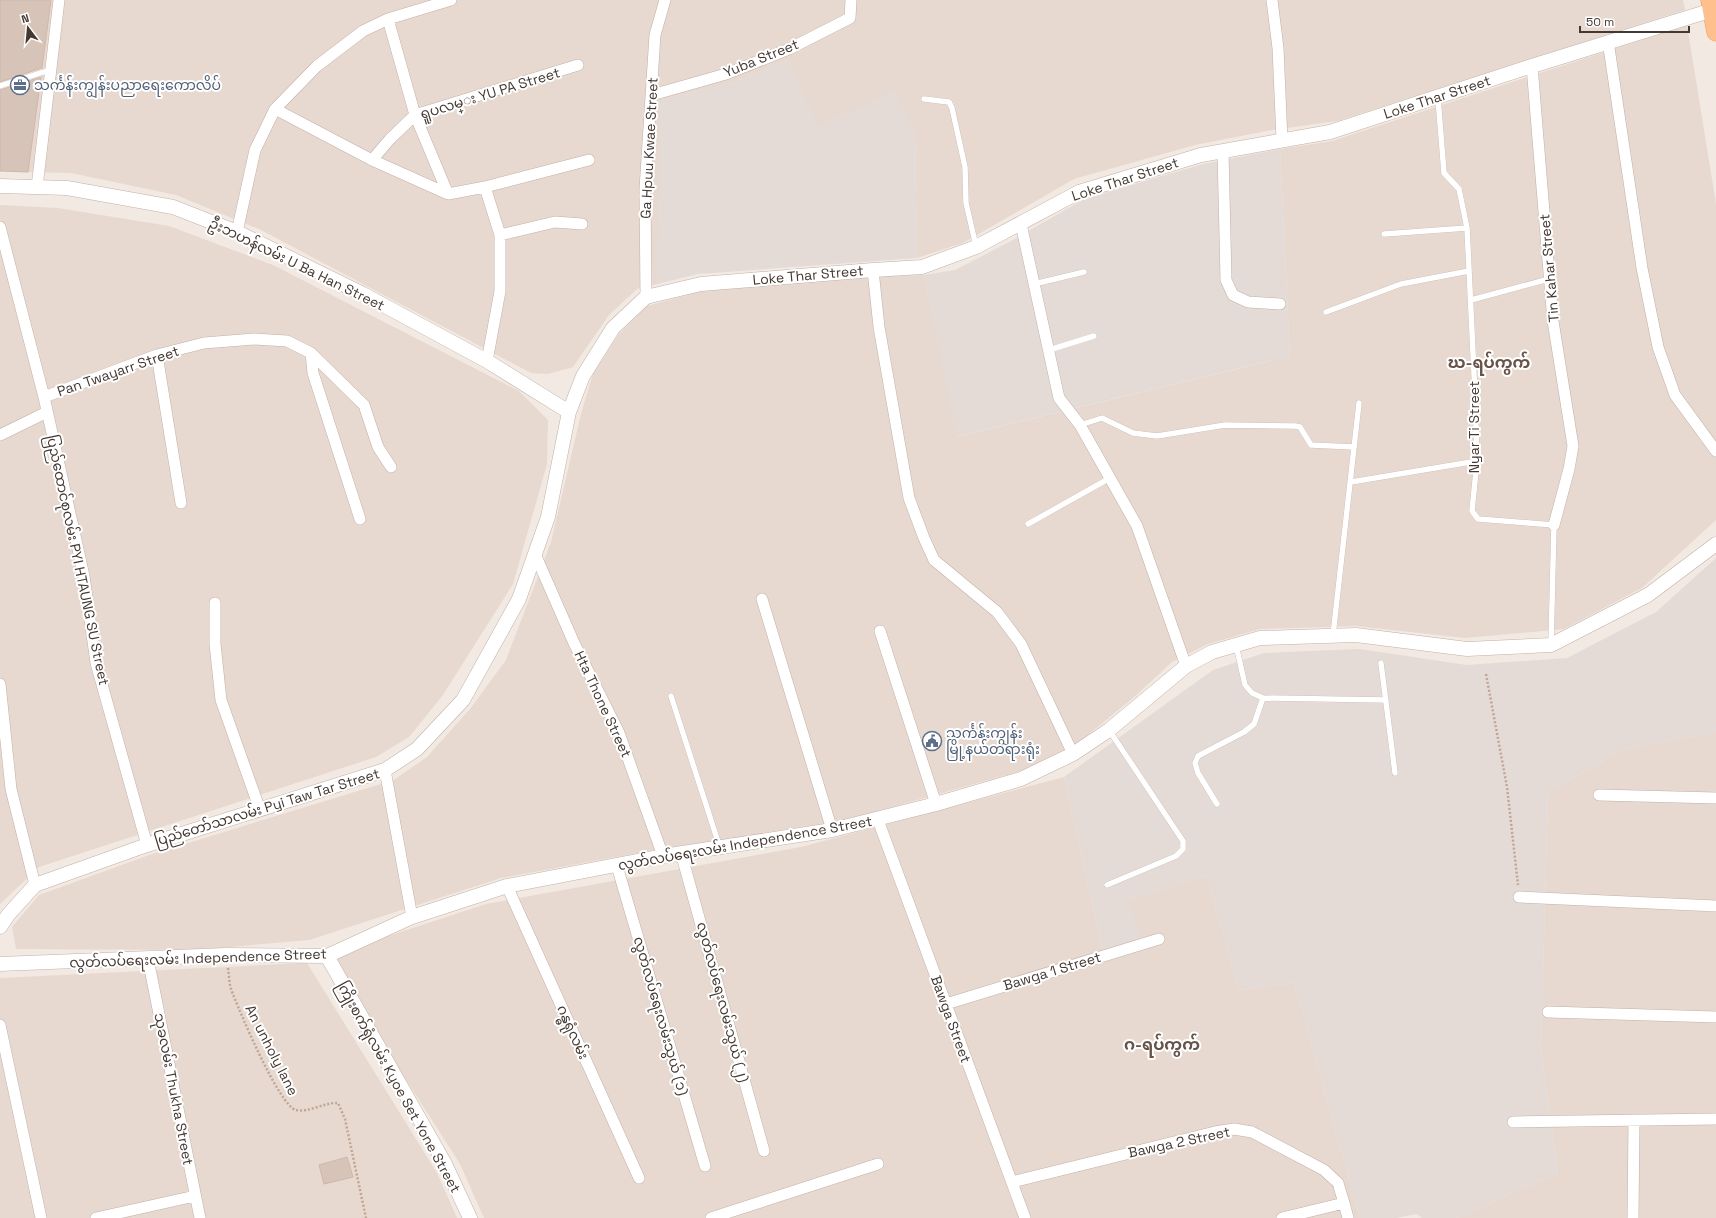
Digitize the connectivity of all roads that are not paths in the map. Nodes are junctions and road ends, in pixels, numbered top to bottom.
1 (59, 0) edge
2 (451, 0) edge
3 (665, 0) edge
4 (851, 0) edge
5 (1272, 0) edge
6 (1713, 6) edge
7 (388, 19) junction
8 (1716, 32) edge
9 (1608, 41) junction
10 (578, 65) dead end
11 (1532, 66) junction
12 (50, 70) junction
13 (0, 86) edge
14 (652, 95) junction
15 (1438, 96) junction
16 (924, 99) dead end
17 (275, 109) junction
18 (415, 116) junction
19 (1282, 140) junction
20 (1223, 151) junction
21 (372, 160) junction
22 (590, 160) dead end
23 (0, 186) edge
24 (36, 187) junction
25 (485, 187) junction
26 (448, 194) junction
27 (582, 224) dead end
28 (1021, 224) junction
29 (0, 227) edge
30 (1467, 228) junction
31 (237, 232) junction
32 (1384, 234) dead end
33 (500, 235) junction
34 (976, 247) junction
35 (873, 270) junction
36 (1470, 271) junction
37 (1084, 272) dead end
38 (1549, 279) junction
39 (1034, 284) junction
40 (646, 297) junction
41 (1471, 300) junction
42 (1280, 304) dead end
43 (1326, 312) dead end
44 (1094, 336) dead end
45 (1049, 350) junction
46 (312, 353) junction
47 (157, 355) junction
48 (487, 361) junction
49 (44, 397) junction
50 (1359, 403) dead end
51 (47, 412) junction
52 (570, 412) junction
53 (1080, 425) junction
54 (0, 435) edge
55 (1354, 447) junction
56 (1716, 451) edge
57 (1477, 461) junction
58 (391, 467) dead end
59 (1110, 478) junction
60 (1350, 482) junction
61 (181, 503) dead end
62 (360, 520) dead end
63 (1028, 524) dead end
64 (1554, 525) junction
65 (1716, 544) edge
66 (536, 554) junction
67 (762, 599) dead end
68 (215, 603) dead end
69 (880, 631) dead end
70 (1333, 635) junction
71 (1236, 645) junction
72 (1551, 645) junction
73 (1380, 663) dead end
74 (1186, 666) junction
75 (0, 684) edge
76 (671, 696) dead end
77 (1263, 698) junction
78 (1386, 700) junction
79 (1108, 730) junction
80 (1073, 754) junction
81 (385, 770) junction
82 (1395, 774) dead end
83 (1599, 795) dead end
84 (1716, 798) edge
85 (936, 804) junction
86 (1217, 804) dead end
87 (260, 810) junction
88 (878, 820) junction
89 (832, 830) junction
90 (147, 845) junction
91 (720, 848) junction
92 (682, 853) junction
93 (663, 856) junction
94 (617, 866) junction
95 (35, 885) junction
96 (1107, 885) dead end
97 (507, 886) junction
98 (1519, 897) road end
99 (1716, 906) edge
100 (412, 917) junction
101 (0, 927) edge
102 (1159, 938) dead end
103 (327, 956) junction
104 (148, 959) junction
105 (0, 964) edge
106 (946, 1004) junction
107 (1548, 1012) dead end
108 (1716, 1017) edge
109 (0, 1025) edge
110 (1716, 1119) edge
111 (1634, 1120) junction
112 (1513, 1122) dead end
113 (764, 1151) dead end
114 (878, 1164) dead end
115 (705, 1166) dead end
116 (639, 1178) dead end
117 (1012, 1182) junction
118 (195, 1196) junction
119 (1344, 1204) junction
120 (41, 1218) edge
121 (96, 1218) edge
122 (200, 1218) edge
123 (470, 1218) edge
124 (711, 1218) edge
125 (1025, 1218) edge
126 (1282, 1218) edge
127 (1348, 1218) edge
128 (1633, 1218) edge

1 - 12 street
2 - 7 street
3 - 14 street, Ga Hpuu Kwae Street
4 - 14 street, Yuba Street
5 - 19 street
6 - 8 main road
6 - 9 street, Loke Thar Street
7 - 17 street
7 - 18 street
9 - 11 street, Loke Thar Street
9 - 56 street
10 - 18 street, ရူပလမ္း YU PA Street
11 - 15 street, Loke Thar Street
11 - 38 street, Tin Kahar Street
12 - 13 lane
12 - 24 street
14 - 40 street, Ga Hpuu Kwae Street
15 - 19 street, Loke Thar Street
15 - 30 lane, Nyar Ti Street
16 - 34 lane
17 - 21 street
17 - 31 street
18 - 21 street, ရူပလမ္း YU PA Street
18 - 26 street
19 - 20 street, Loke Thar Street
20 - 28 street, Loke Thar Street
20 - 42 street
21 - 26 street
22 - 25 street
23 - 24 street, ဦးဘဟန်လမ်း U Ba Han Street
24 - 31 street, ဦးဘဟန်လမ်း U Ba Han Street
25 - 26 street
25 - 33 street
27 - 33 street
28 - 34 street, Loke Thar Street
28 - 39 street
29 - 49 street, ပြည်ထောင်စုလမ်း PYI HTAUNG SU Street
30 - 32 lane
30 - 36 lane, Nyar Ti Street
31 - 48 street, ဦးဘဟန်လမ်း U Ba Han Street
33 - 48 street
34 - 35 street, Loke Thar Street
35 - 40 street, Loke Thar Street
35 - 80 street
36 - 41 lane, Nyar Ti Street
36 - 43 lane
37 - 39 lane
38 - 41 lane
38 - 64 street, Tin Kahar Street
39 - 45 street
40 - 52 street
41 - 57 lane, Nyar Ti Street
44 - 45 lane
45 - 53 street
46 - 47 street, Pan Twayarr Street
46 - 58 street, Pan Twayarr Street
46 - 62 street
47 - 49 street, Pan Twayarr Street
47 - 61 street
48 - 52 street, ဦးဘဟန်လမ်း U Ba Han Street
49 - 51 street, ပြည်ထောင်စုလမ်း PYI HTAUNG SU Street
50 - 55 lane
51 - 54 street
51 - 90 street, ပြည်ထောင်စုလမ်း PYI HTAUNG SU Street
52 - 66 street, ပြည်တော်သာလမ်း Pyi Taw Tar Street
53 - 55 lane
53 - 59 street
55 - 60 lane
57 - 60 lane
57 - 64 lane, Nyar Ti Street
59 - 63 lane
59 - 74 street
60 - 70 lane
64 - 72 lane
65 - 72 street, လွတ်လပ်ရေးလမ်း Independence Street
66 - 81 street, ပြည်တော်သာလမ်း Pyi Taw Tar Street
66 - 93 street, Hta Thone Street
67 - 89 street
68 - 87 street
69 - 85 street
70 - 71 street, လွတ်လပ်ရေးလမ်း Independence Street
70 - 72 street, လွတ်လပ်ရေးလမ်း Independence Street
71 - 74 street, လွတ်လပ်ရေးလမ်း Independence Street
71 - 77 lane
73 - 78 lane
74 - 79 street, လွတ်လပ်ရေးလမ်း Independence Street
75 - 95 street
76 - 91 lane
77 - 78 lane
77 - 86 lane
78 - 82 lane
79 - 80 street, လွတ်လပ်ရေးလမ်း Independence Street
79 - 96 lane
80 - 85 street, လွတ်လပ်ရေးလမ်း Independence Street
81 - 87 street, ပြည်တော်သာလမ်း Pyi Taw Tar Street
81 - 100 street
83 - 84 street
85 - 88 street, လွတ်လပ်ရေးလမ်း Independence Street
87 - 90 street, ပြည်တော်သာလမ်း Pyi Taw Tar Street
88 - 89 street, လွတ်လပ်ရေးလမ်း Independence Street
88 - 106 street, Bawga Street
89 - 91 street, လွတ်လပ်ရေးလမ်း Independence Street
90 - 95 street, ပြည်တော်သာလမ်း Pyi Taw Tar Street
91 - 92 street, လွတ်လပ်ရေးလမ်း Independence Street
92 - 93 street, လွတ်လပ်ရေးလမ်း Independence Street
92 - 113 street, လွတ်လပ်ရေးလမ်းသွယ် (၂)
93 - 94 street, လွတ်လပ်ရေးလမ်း Independence Street
94 - 97 street, လွတ်လပ်ရေးလမ်း Independence Street
94 - 115 street, လွတ်လပ်ရေးလမ်းသွယ် (၁)
95 - 101 street, ပြည်တော်သာလမ်း Pyi Taw Tar Street
97 - 100 street, လွတ်လပ်ရေးလမ်း Independence Street
97 - 116 street, ဂန္ဓရုံလမ်း
98 - 99 street
100 - 103 street, လွတ်လပ်ရေးလမ်း Independence Street
102 - 106 street, Bawga 1 Street
103 - 104 street, လွတ်လပ်ရေးလမ်း Independence Street
103 - 123 street, ကြိုးစက်ရုံလမ်း Kyoe Set Yone Street
104 - 105 street, လွတ်လပ်ရေးလမ်း Independence Street
104 - 118 street, သုခလမ်း Thukha Street
106 - 117 street, Bawga Street
107 - 108 street
109 - 120 street
110 - 111 street
111 - 112 street
111 - 128 street
114 - 124 street
117 - 119 street, Bawga 2 Street
117 - 125 street, Bawga Street
118 - 121 street
118 - 122 street, သုခလမ်း Thukha Street
119 - 126 street
119 - 127 street, Bawga 2 Street

